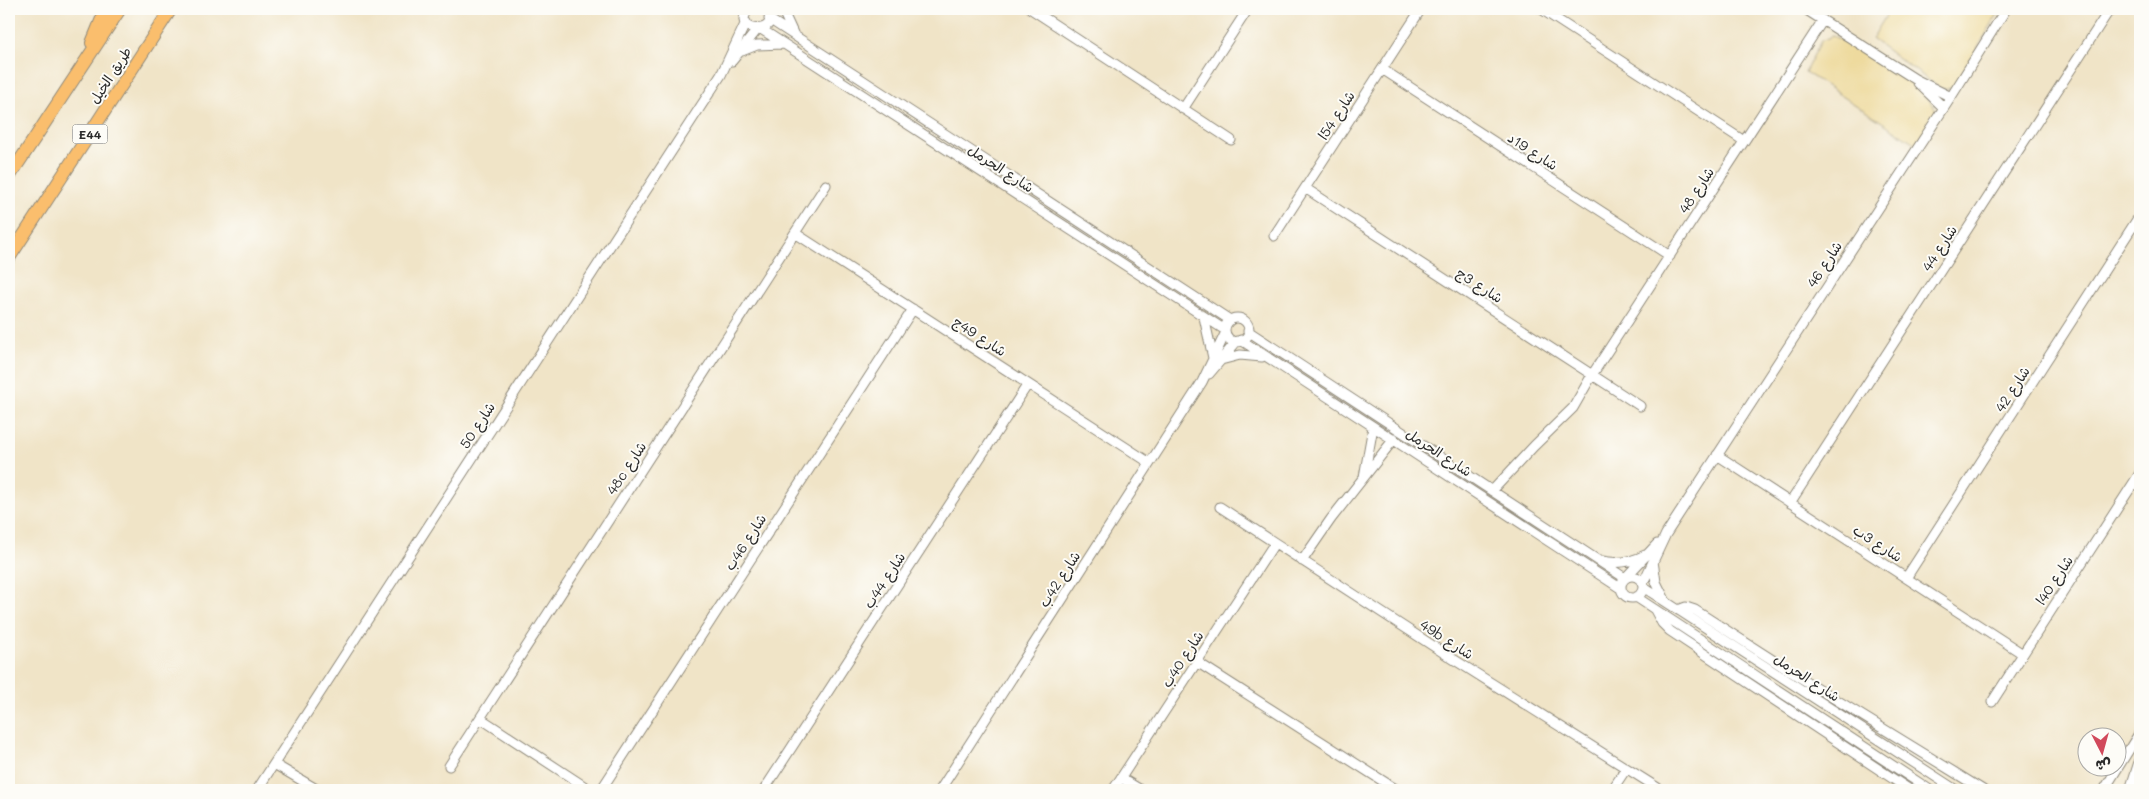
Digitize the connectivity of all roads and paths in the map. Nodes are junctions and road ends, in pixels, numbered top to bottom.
1 (106, 9) edge
2 (120, 9) edge
3 (171, 9) edge
4 (749, 9) edge
5 (782, 9) edge
6 (1031, 9) edge
7 (1248, 9) edge
8 (1421, 9) edge
9 (1541, 9) edge
10 (1805, 9) edge
11 (2006, 9) edge
12 (2110, 9) edge
13 (768, 13) edge
14 (1822, 20) junction
15 (746, 22) junction
16 (759, 29) junction
17 (794, 36) junction
18 (785, 44) junction
19 (740, 52) junction
20 (86, 62) junction
21 (1382, 69) junction
22 (721, 75) junction
23 (1915, 79) junction
24 (1950, 97) junction
25 (1944, 108) junction
26 (1183, 109) junction
27 (1231, 140) dead end
28 (1744, 141) junction
29 (9, 177) edge
30 (826, 185) dead end
31 (1305, 188) junction
32 (2140, 215) edge
33 (795, 233) junction
34 (1274, 236) dead end
35 (1670, 256) junction
36 (9, 258) edge
37 (913, 309) junction
38 (1204, 316) junction
39 (1230, 320) junction
40 (1248, 331) junction
41 (1225, 332) junction
42 (1239, 341) junction
43 (1268, 358) junction
44 (1217, 359) junction
45 (1592, 375) junction
46 (1028, 384) junction
47 (1640, 406) dead end
48 (1373, 427) junction
49 (1394, 439) junction
50 (1717, 455) junction
51 (1150, 463) junction
52 (2140, 473) edge
53 (1363, 480) junction
54 (1492, 491) junction
55 (1790, 503) junction
56 (1220, 507) dead end
57 (1274, 544) junction
58 (1651, 556) junction
59 (1598, 560) junction
60 (1302, 561) junction
61 (1626, 577) junction
62 (1906, 578) junction
63 (1643, 585) junction
64 (1620, 588) junction
65 (1636, 597) junction
66 (1666, 603) junction
67 (1655, 610) junction
68 (1678, 610) junction
69 (2023, 654) junction
70 (1197, 662) junction
71 (1992, 702) dead end
72 (480, 718) junction
73 (1870, 721) junction
74 (2140, 732) edge
75 (1877, 738) junction
76 (2140, 760) edge
77 (275, 762) junction
78 (2140, 764) edge
79 (449, 766) dead end
80 (1626, 769) junction
81 (1121, 778) junction
82 (2140, 780) edge
83 (257, 790) edge
84 (318, 790) edge
85 (590, 790) edge
86 (601, 790) edge
87 (764, 790) edge
88 (940, 790) edge
89 (1113, 790) edge
90 (1141, 790) edge
91 (1397, 790) edge
92 (1612, 790) edge
93 (1661, 790) edge
94 (1910, 790) edge
95 (1930, 790) edge
96 (1956, 790) edge
97 (1983, 790) edge
98 (2104, 790) edge
99 (2130, 790) edge
100 (2139, 790) edge

1 - 20 highway
2 - 20 highway, طريق الخيل
3 - 36 highway, طريق الخيل / E44
4 - 15 street, شارع 50
5 - 17 street
6 - 26 street
7 - 26 street
8 - 21 street, شارع 54ا
9 - 28 street
10 - 14 street
11 - 24 street, شارع 46
12 - 55 street, شارع 44
13 - 16 street, شارع 50
13 - 17 street, شارع الحرمل
14 - 23 street
14 - 28 street, شارع 48
15 - 16 street, شارع الحرمل
15 - 22 street, شارع 50
16 - 18 street, شارع الحرمل
16 - 19 street, شارع 50
17 - 39 street, شارع الحرمل
18 - 19 street
18 - 38 street, شارع الحرمل
19 - 22 street, شارع 50
20 - 29 highway, طريق الخيل
21 - 31 street, شارع 54ا
21 - 35 street, شارع 19د
22 - 77 street, شارع 50
23 - 24 street
23 - 25 street
24 - 25 street, شارع 46
25 - 50 street, شارع 46
26 - 27 street
28 - 35 street, شارع 48
30 - 33 street, 48c شارع
31 - 34 street, شارع 54ا
31 - 45 street, شارع 3ج
32 - 62 street, شارع 42
33 - 37 street, شارع 49ج
33 - 72 street, 48c شارع
35 - 45 street, شارع 48
37 - 46 street, شارع 49ج
37 - 86 street, شارع 46ب
38 - 41 street, شارع الحرمل
38 - 44 street
39 - 40 street
39 - 41 street
40 - 42 street
40 - 54 street, شارع الحرمل
41 - 42 street
41 - 44 street, شارع 42ب
42 - 43 street, شارع الحرمل
42 - 44 street, شارع 42ب
43 - 44 street
43 - 48 street, شارع الحرمل
44 - 51 street, شارع 42ب
45 - 47 street, شارع 3ج
45 - 54 street, شارع 48
46 - 51 street, شارع 49ج
46 - 87 street, شارع 44ب
48 - 49 street, شارع الحرمل
48 - 53 street
49 - 53 street
49 - 64 street, شارع الحرمل
50 - 55 street, شارع 3ب
50 - 58 street, شارع 46
51 - 88 street, شارع 42ب
52 - 69 street, شارع 40ا
53 - 60 street
54 - 59 street, شارع الحرمل
55 - 62 street, شارع 3ب
56 - 57 street, 49b شارع
57 - 60 street, 49b شارع
57 - 70 street, شارع 40ب
58 - 59 street
58 - 61 street, شارع 46
58 - 63 street, شارع 46
58 - 66 street
59 - 61 street, شارع الحرمل
60 - 80 street, 49b شارع
61 - 63 street
61 - 64 street
62 - 69 street, شارع 3ب
63 - 65 street
63 - 66 street, شارع الحرمل
64 - 65 street
65 - 67 street, شارع الحرمل
66 - 68 street, شارع الحرمل
67 - 94 street
67 - 95 street, شارع الحرمل
68 - 73 street
68 - 75 street, شارع الحرمل
69 - 71 street, شارع 40ا
70 - 81 street, شارع 40ب
70 - 91 street
72 - 79 street, 48c شارع
72 - 85 street
73 - 75 street
73 - 97 street
74 - 98 street
75 - 96 street, شارع الحرمل
76 - 78 street
76 - 99 street
77 - 83 street, شارع 50
77 - 84 street
80 - 92 street
80 - 93 street, 49b شارع
81 - 89 street, شارع 40ب
81 - 90 street
82 - 100 street

